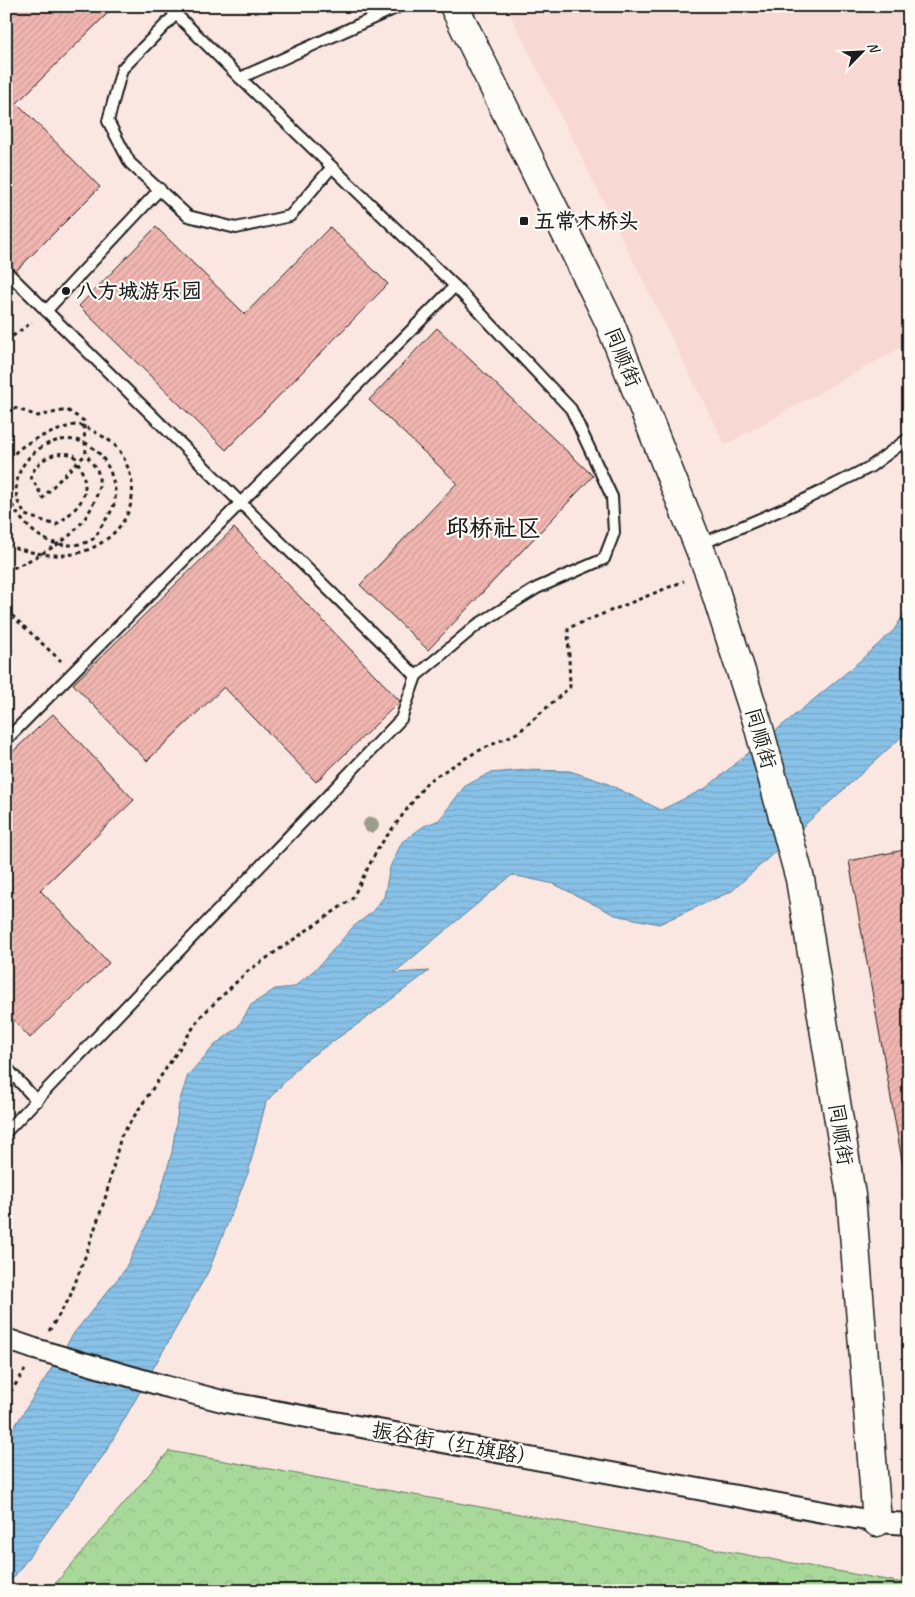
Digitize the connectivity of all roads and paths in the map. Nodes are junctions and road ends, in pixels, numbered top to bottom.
1 (400, 6) edge
2 (454, 6) edge
3 (172, 10) edge
4 (240, 78) junction
5 (332, 167) junction
6 (160, 189) junction
7 (6, 271) edge
8 (455, 286) junction
9 (46, 311) junction
10 (6, 341) edge
11 (6, 405) edge
12 (84, 426) junction
13 (909, 438) edge
14 (86, 444) junction
15 (86, 454) junction
16 (78, 462) junction
17 (6, 467) edge
18 (6, 492) edge
19 (241, 503) junction
20 (6, 544) edge
21 (56, 544) junction
22 (698, 546) junction
23 (40, 554) junction
24 (6, 571) edge
25 (709, 572) junction
26 (6, 610) edge
27 (74, 672) junction
28 (416, 676) junction
29 (6, 740) edge
30 (6, 1066) edge
31 (37, 1101) junction
32 (6, 1132) edge
33 (6, 1339) edge
34 (36, 1350) junction
35 (6, 1399) edge
36 (877, 1522) junction
37 (909, 1524) edge

1 - 4 lane
2 - 22 street, 同顺街
3 - 4 lane
3 - 6 lane
4 - 5 lane
5 - 6 lane
5 - 8 lane
6 - 9 lane
7 - 9 lane
8 - 19 lane
8 - 28 lane
9 - 10 path
9 - 19 lane
11 - 12 path
12 - 14 path
12 - 17 path
12 - 23 path
13 - 22 lane
14 - 15 path
14 - 16 path
14 - 21 path
15 - 16 path
15 - 21 path
16 - 16 path
18 - 21 path
19 - 27 lane
19 - 28 lane
20 - 23 path
21 - 23 path
22 - 25 street, 同顺街
23 - 24 path
25 - 34 path
25 - 36 street, 同顺街
26 - 27 path
27 - 29 lane
28 - 31 lane
30 - 31 lane
31 - 32 lane
33 - 34 street, 振谷街（红旗路）
34 - 35 path
34 - 36 street, 振谷街（红旗路）, bridge
36 - 37 street, 振谷街（红旗路）

